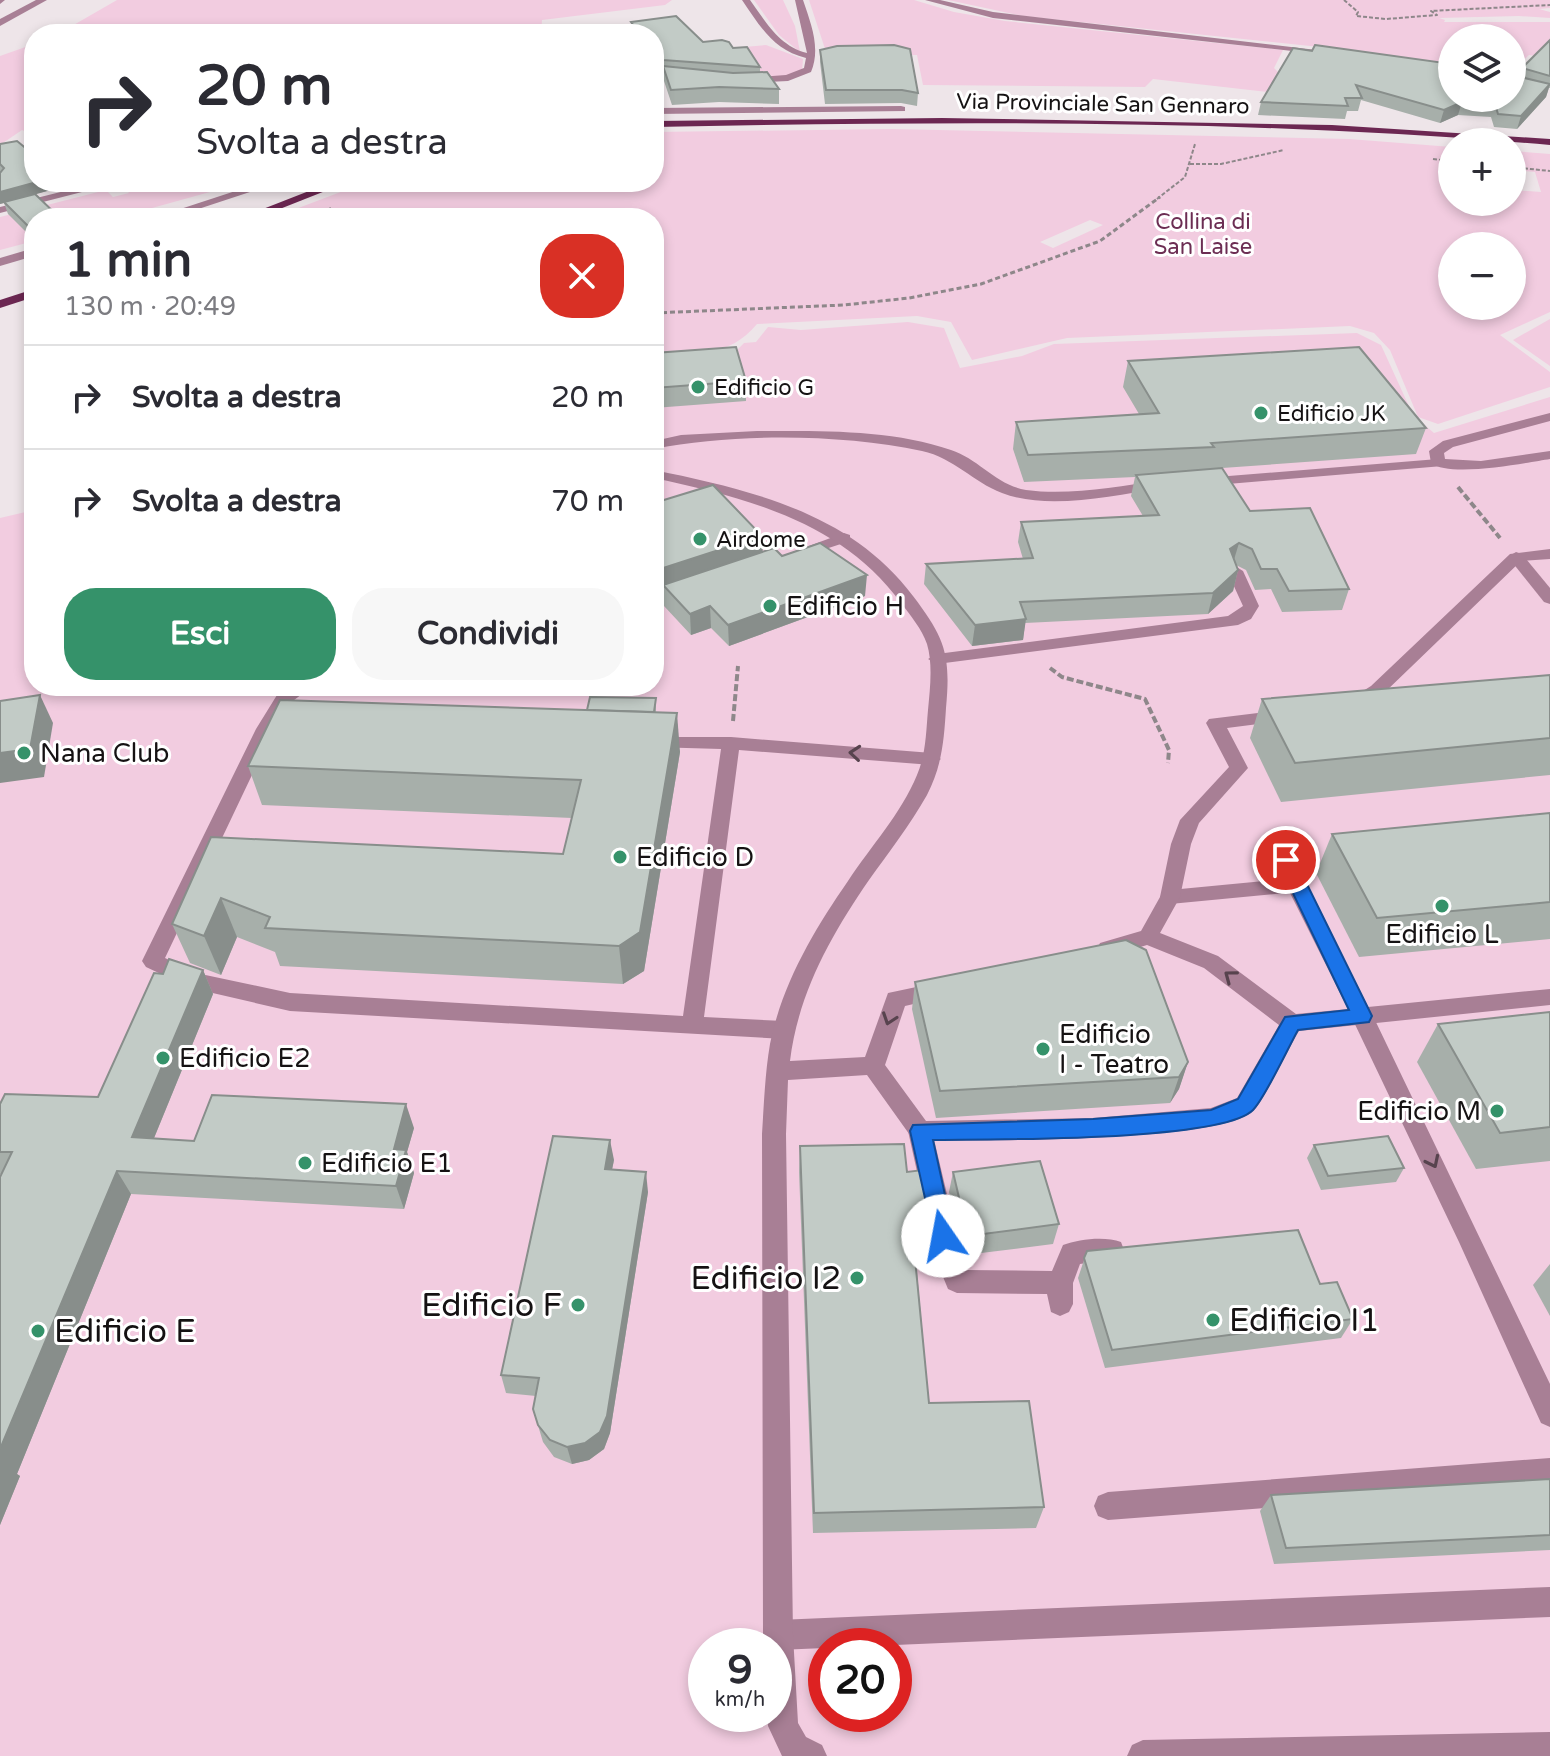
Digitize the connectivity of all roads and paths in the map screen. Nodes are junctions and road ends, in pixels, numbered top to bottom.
1 (43, 0) edge
2 (746, 0) edge
3 (799, 0) edge
4 (929, 0) edge
5 (1344, 0) edge
6 (1550, 5) edge
7 (0, 23) edge
8 (1349, 54) edge
9 (812, 57) junction
10 (664, 75) edge
11 (704, 77) edge
12 (729, 80) edge
13 (901, 109) edge
14 (664, 112) edge
15 (664, 124) edge
16 (1189, 124) junction
17 (1550, 142) edge
18 (1292, 149) dead end
19 (1428, 158) dead end
20 (1438, 159) edge
21 (1190, 164) junction
22 (1526, 168) edge
23 (1550, 171) edge
24 (74, 192) edge
25 (242, 192) edge
26 (315, 192) edge
27 (191, 208) edge
28 (273, 208) edge
29 (0, 210) edge
30 (24, 255) edge
31 (0, 262) edge
32 (24, 296) edge
33 (0, 304) edge
34 (664, 313) edge
35 (1550, 417) edge
36 (664, 444) edge
37 (1550, 455) edge
38 (1438, 463) junction
39 (664, 476) edge
40 (844, 538) junction
41 (1550, 554) edge
42 (1516, 557) junction
43 (785, 558) edge
44 (1235, 571) edge
45 (698, 586) edge
46 (664, 598) edge
47 (1550, 599) edge
48 (1037, 647) junction
49 (937, 659) junction
50 (738, 666) dead end
51 (288, 696) edge
52 (1386, 707) edge
53 (1309, 713) edge
54 (265, 729) junction
55 (311, 730) edge
56 (637, 740) edge
57 (731, 743) junction
58 (932, 759) junction
59 (1168, 763) dead end
60 (1276, 835) dead end
61 (1296, 885) junction
62 (1170, 897) junction
63 (1148, 937) junction
64 (1088, 954) edge
65 (955, 987) edge
66 (1550, 997) edge
67 (1362, 1016) junction
68 (1292, 1023) junction
69 (692, 1027) junction
70 (784, 1030) junction
71 (873, 1066) junction
72 (778, 1071) junction
73 (920, 1131) junction
74 (1133, 1248) edge
75 (1550, 1414) edge
76 (1550, 1472) edge
77 (1108, 1506) dead end
78 (1550, 1602) edge
79 (778, 1628) edge
80 (792, 1634) edge
81 (786, 1732) edge
82 (1550, 1748) edge
83 (811, 1756) edge
84 (1143, 1756) edge

1 - 7 street
2 - 9 street
3 - 9 street
4 - 8 street
5 - 6 path
9 - 12 street
10 - 11 street
13 - 14 street
15 - 16 main road, Via Provinciale San Gennaro
16 - 17 main road, Via Provinciale San Gennaro
16 - 21 path
18 - 21 path
19 - 20 path
21 - 34 path
22 - 23 path
24 - 29 street
25 - 27 street
26 - 28 main road
30 - 31 street
32 - 33 main road
35 - 38 street
36 - 38 street
37 - 38 street
38 - 42 path
39 - 40 street
40 - 43 street
40 - 49 street
41 - 42 street
42 - 47 street
42 - 52 street
44 - 48 street
45 - 46 street
48 - 49 street
48 - 59 path
49 - 58 street
50 - 57 path
51 - 54 street
53 - 62 street
54 - 55 street
54 - 69 street
56 - 57 street
58 -> 57 street
57 - 69 street
58 - 70 street
60 - 61 street
61 - 62 street
61 - 67 street
62 - 63 street
63 - 64 street
68 -> 63 street
65 -> 71 street
66 - 67 street
67 - 68 street
67 -> 75 street
68 - 73 street
69 - 70 street
70 - 72 street
71 - 72 street
71 - 73 street
72 - 79 street
73 - 74 street
76 - 77 street
78 - 80 street
81 - 83 street
82 - 84 street

